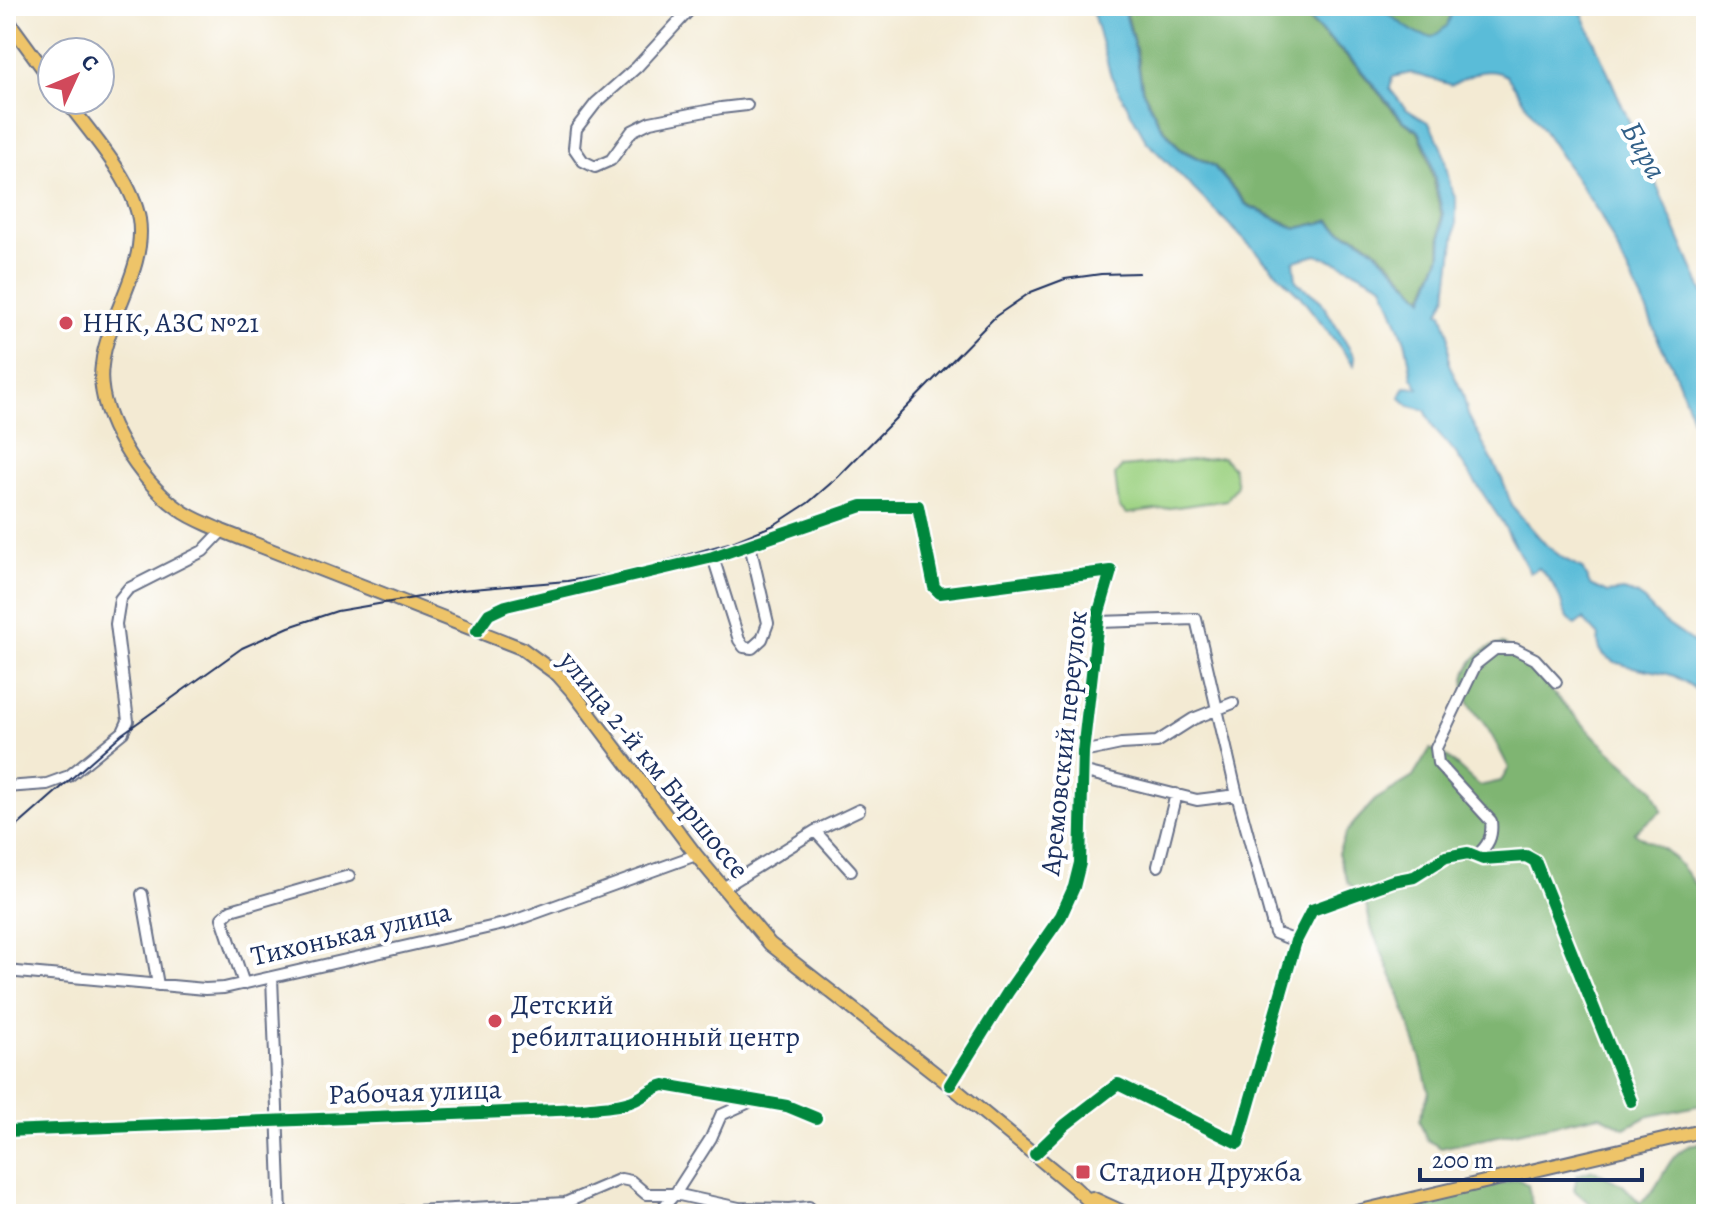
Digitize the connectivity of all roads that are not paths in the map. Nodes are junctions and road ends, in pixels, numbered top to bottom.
1 (693, 6) edge
2 (6, 18) edge
3 (36, 59) edge
4 (747, 105) dead end
5 (78, 116) edge
6 (222, 531) junction
7 (750, 545) junction
8 (713, 557) junction
9 (1098, 622) junction
10 (477, 631) junction
11 (1556, 682) dead end
12 (1233, 703) dead end
13 (1216, 710) junction
14 (1083, 752) junction
15 (1082, 771) junction
16 (6, 787) edge
17 (1176, 794) junction
18 (1237, 795) junction
19 (859, 810) dead end
20 (815, 831) junction
21 (696, 855) junction
22 (1476, 856) junction
23 (1158, 866) dead end
24 (851, 871) dead end
25 (349, 876) dead end
26 (723, 888) junction
27 (142, 894) dead end
28 (1296, 941) junction
29 (6, 971) edge
30 (272, 977) junction
31 (244, 984) junction
32 (158, 985) junction
33 (950, 1085) junction
34 (756, 1100) junction
35 (1631, 1101) dead end
36 (816, 1118) dead end
37 (277, 1122) junction
38 (1706, 1130) edge
39 (6, 1131) edge
40 (1035, 1154) junction
41 (1075, 1188) junction
42 (675, 1194) junction
43 (809, 1207) dead end
44 (281, 1214) edge
45 (360, 1214) edge
46 (657, 1214) edge
47 (1103, 1214) edge
48 (1127, 1214) edge
49 (1348, 1214) edge

1 - 4 street
2 - 3 main road
5 - 6 main road, улица 2-й км Биршоссе
6 - 10 main road, улица 2-й км Биршоссе
6 - 16 street
7 - 8 street, Аремовский переулок
7 - 8 street
7 - 9 street, Аремовский переулок
8 - 10 street, Аремовский переулок
9 - 13 street
9 - 14 street, Аремовский переулок
10 - 21 main road, улица 2-й км Биршоссе
11 - 22 street
12 - 13 street, Аремовский переулок
13 - 14 street, Аремовский переулок
13 - 18 street
14 - 15 street, Аремовский переулок
15 - 17 street, Аремовский переулок
15 - 33 street, Аремовский переулок
17 - 18 street, Аремовский переулок
17 - 23 street
18 - 28 street
19 - 20 street
20 - 24 street
20 - 26 street
21 - 26 main road, улица 2-й км Биршоссе
21 - 30 street, Тихонькая улица
22 - 28 street
22 - 35 street
25 - 31 street
26 - 33 main road, улица 2-й км Биршоссе
27 - 32 street
28 - 40 street
29 - 32 street, Тихонькая улица
30 - 31 street, Тихонькая улица
30 - 37 street
31 - 32 street, Тихонькая улица
33 - 40 main road, улица 2-й км Биршоссе
34 - 36 street, Рабочая улица
34 - 37 street, Рабочая улица
34 - 42 street
37 - 39 street, Рабочая улица
37 - 44 street
38 - 49 main road
40 - 41 main road, улица 2-й км Биршоссе
41 - 47 main road
41 - 48 main road
42 - 43 street
42 - 45 street
42 - 46 street

